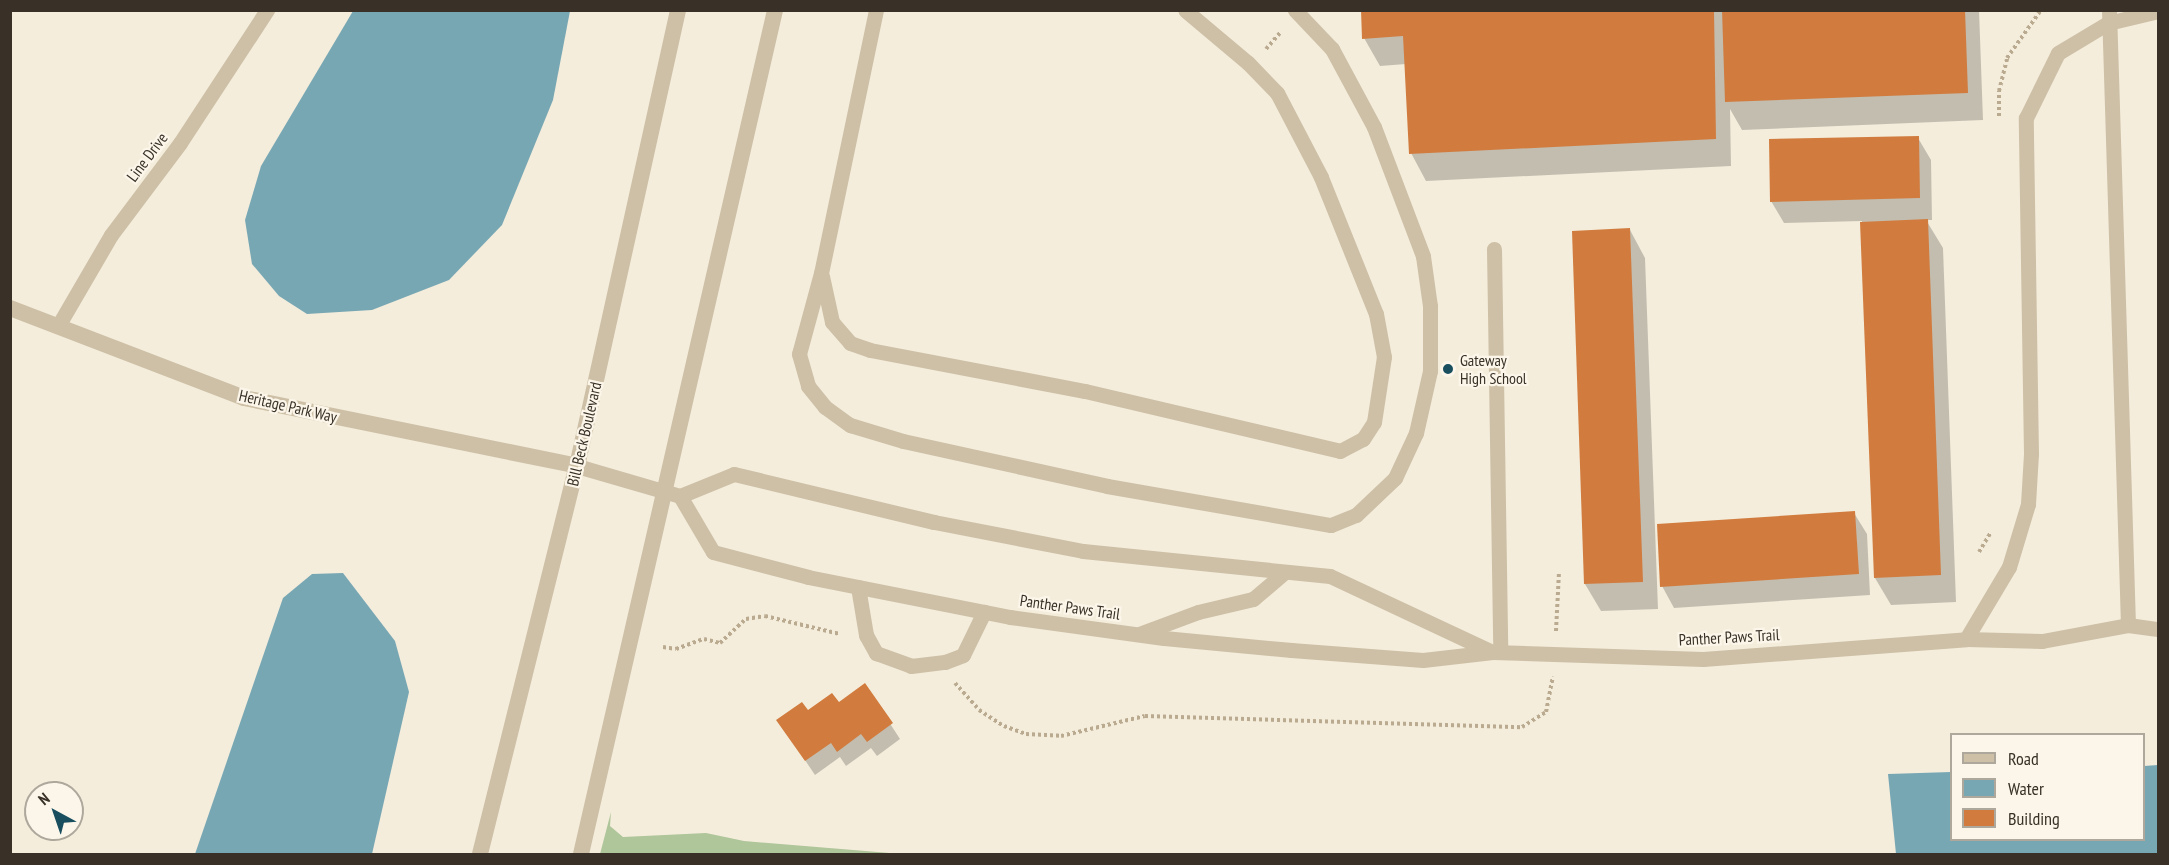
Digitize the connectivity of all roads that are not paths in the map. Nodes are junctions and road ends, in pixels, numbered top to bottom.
1 (267, 10) edge
2 (678, 10) edge
3 (775, 10) edge
4 (876, 10) edge
5 (1185, 10) edge
6 (1295, 10) edge
7 (2158, 11) edge
8 (2108, 17) edge
9 (1494, 249) dead end
10 (821, 273) junction
11 (10, 308) edge
12 (58, 326) junction
13 (577, 466) junction
14 (673, 494) junction
15 (1285, 572) junction
16 (858, 587) junction
17 (984, 612) junction
18 (2128, 625) junction
19 (2158, 629) edge
20 (1137, 634) junction
21 (1966, 639) junction
22 (1497, 652) junction
23 (480, 855) edge
24 (581, 855) edge

1 - 12 lane, Line Drive
2 - 13 street, Bill Beck Boulevard
3 - 14 street
4 - 10 lane
5 - 10 lane
6 - 10 lane
7 - 8 lane
8 - 18 lane
8 - 21 lane
9 - 22 lane
11 - 12 street, Heritage Park Way
12 - 13 street, Heritage Park Way
13 - 14 lane
13 - 23 street, Bill Beck Boulevard
14 - 15 lane, Panther Paws Trail
14 - 16 lane, Panther Paws Trail
14 - 24 street
15 - 20 lane
15 - 22 lane, Panther Paws Trail
16 - 17 lane, Panther Paws Trail
16 - 17 lane
17 - 20 lane, Panther Paws Trail
18 - 19 lane, Panther Paws Trail
18 - 21 lane, Panther Paws Trail
20 - 22 lane, Panther Paws Trail
21 - 22 lane, Panther Paws Trail

